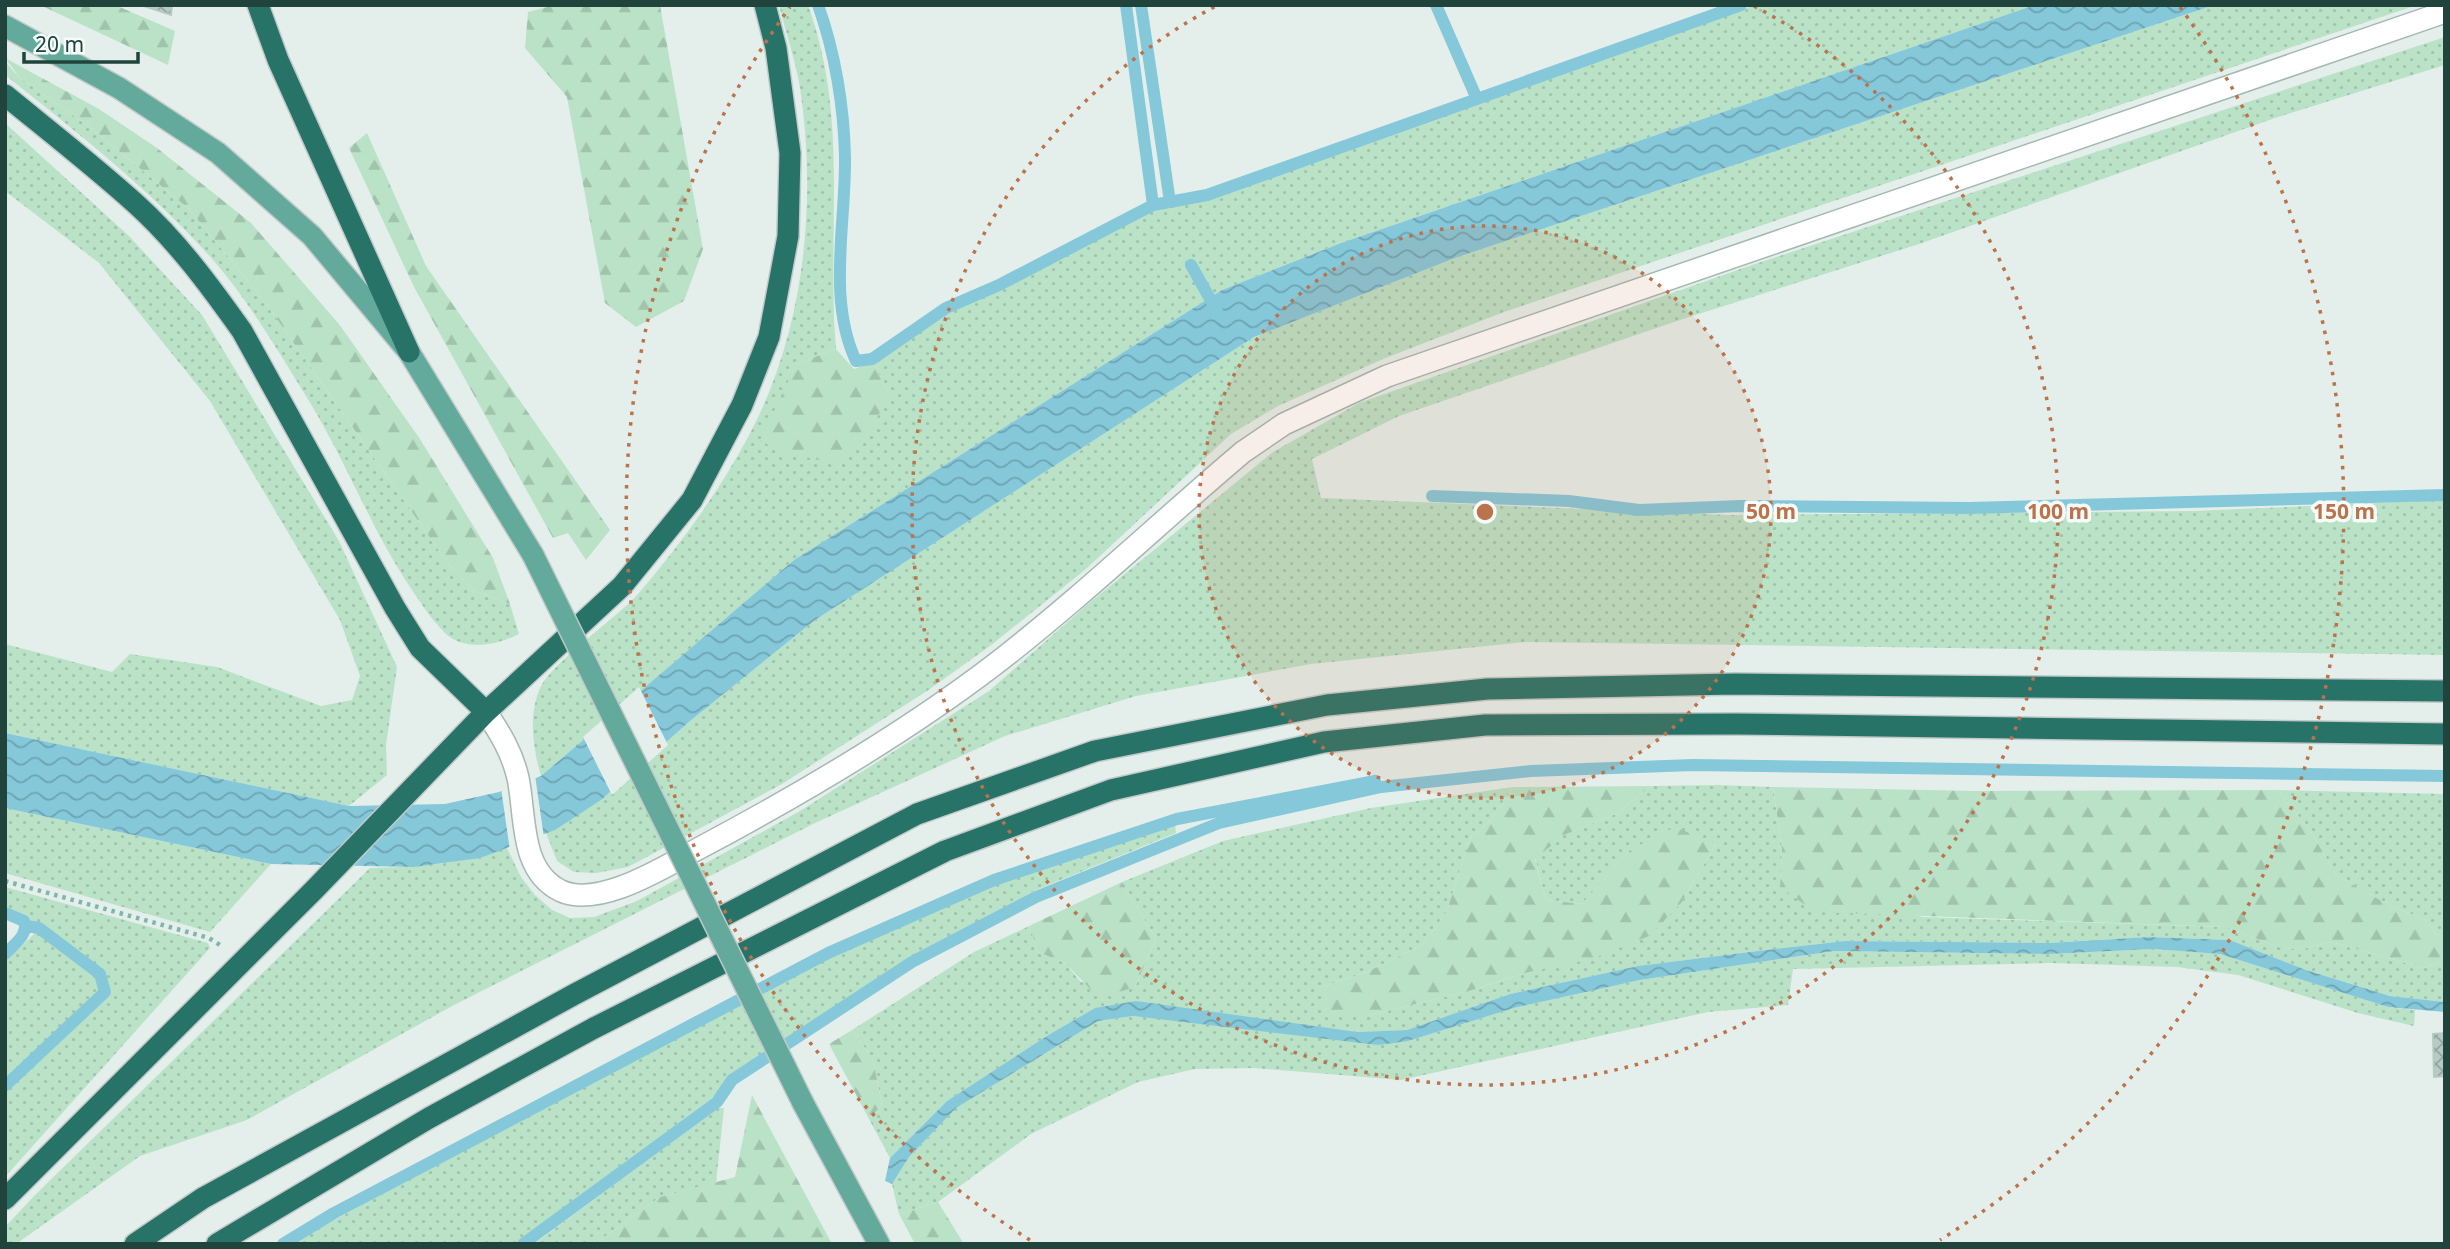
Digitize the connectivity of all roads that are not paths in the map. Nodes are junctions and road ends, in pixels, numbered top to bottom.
1 (258, 5) edge
2 (765, 5) edge
3 (2445, 12) edge
4 (5, 26) edge
5 (5, 94) edge
6 (409, 352) junction
7 (2445, 691) edge
8 (486, 712) junction
9 (2445, 734) edge
10 (5, 1199) edge
11 (135, 1244) edge
12 (217, 1244) edge
13 (879, 1244) edge

1 - 6 highway
2 - 8 highway
3 - 8 street
4 - 6 main road
5 - 8 highway
6 - 13 main road, bridge
7 - 11 highway
8 - 10 highway
9 - 12 highway

